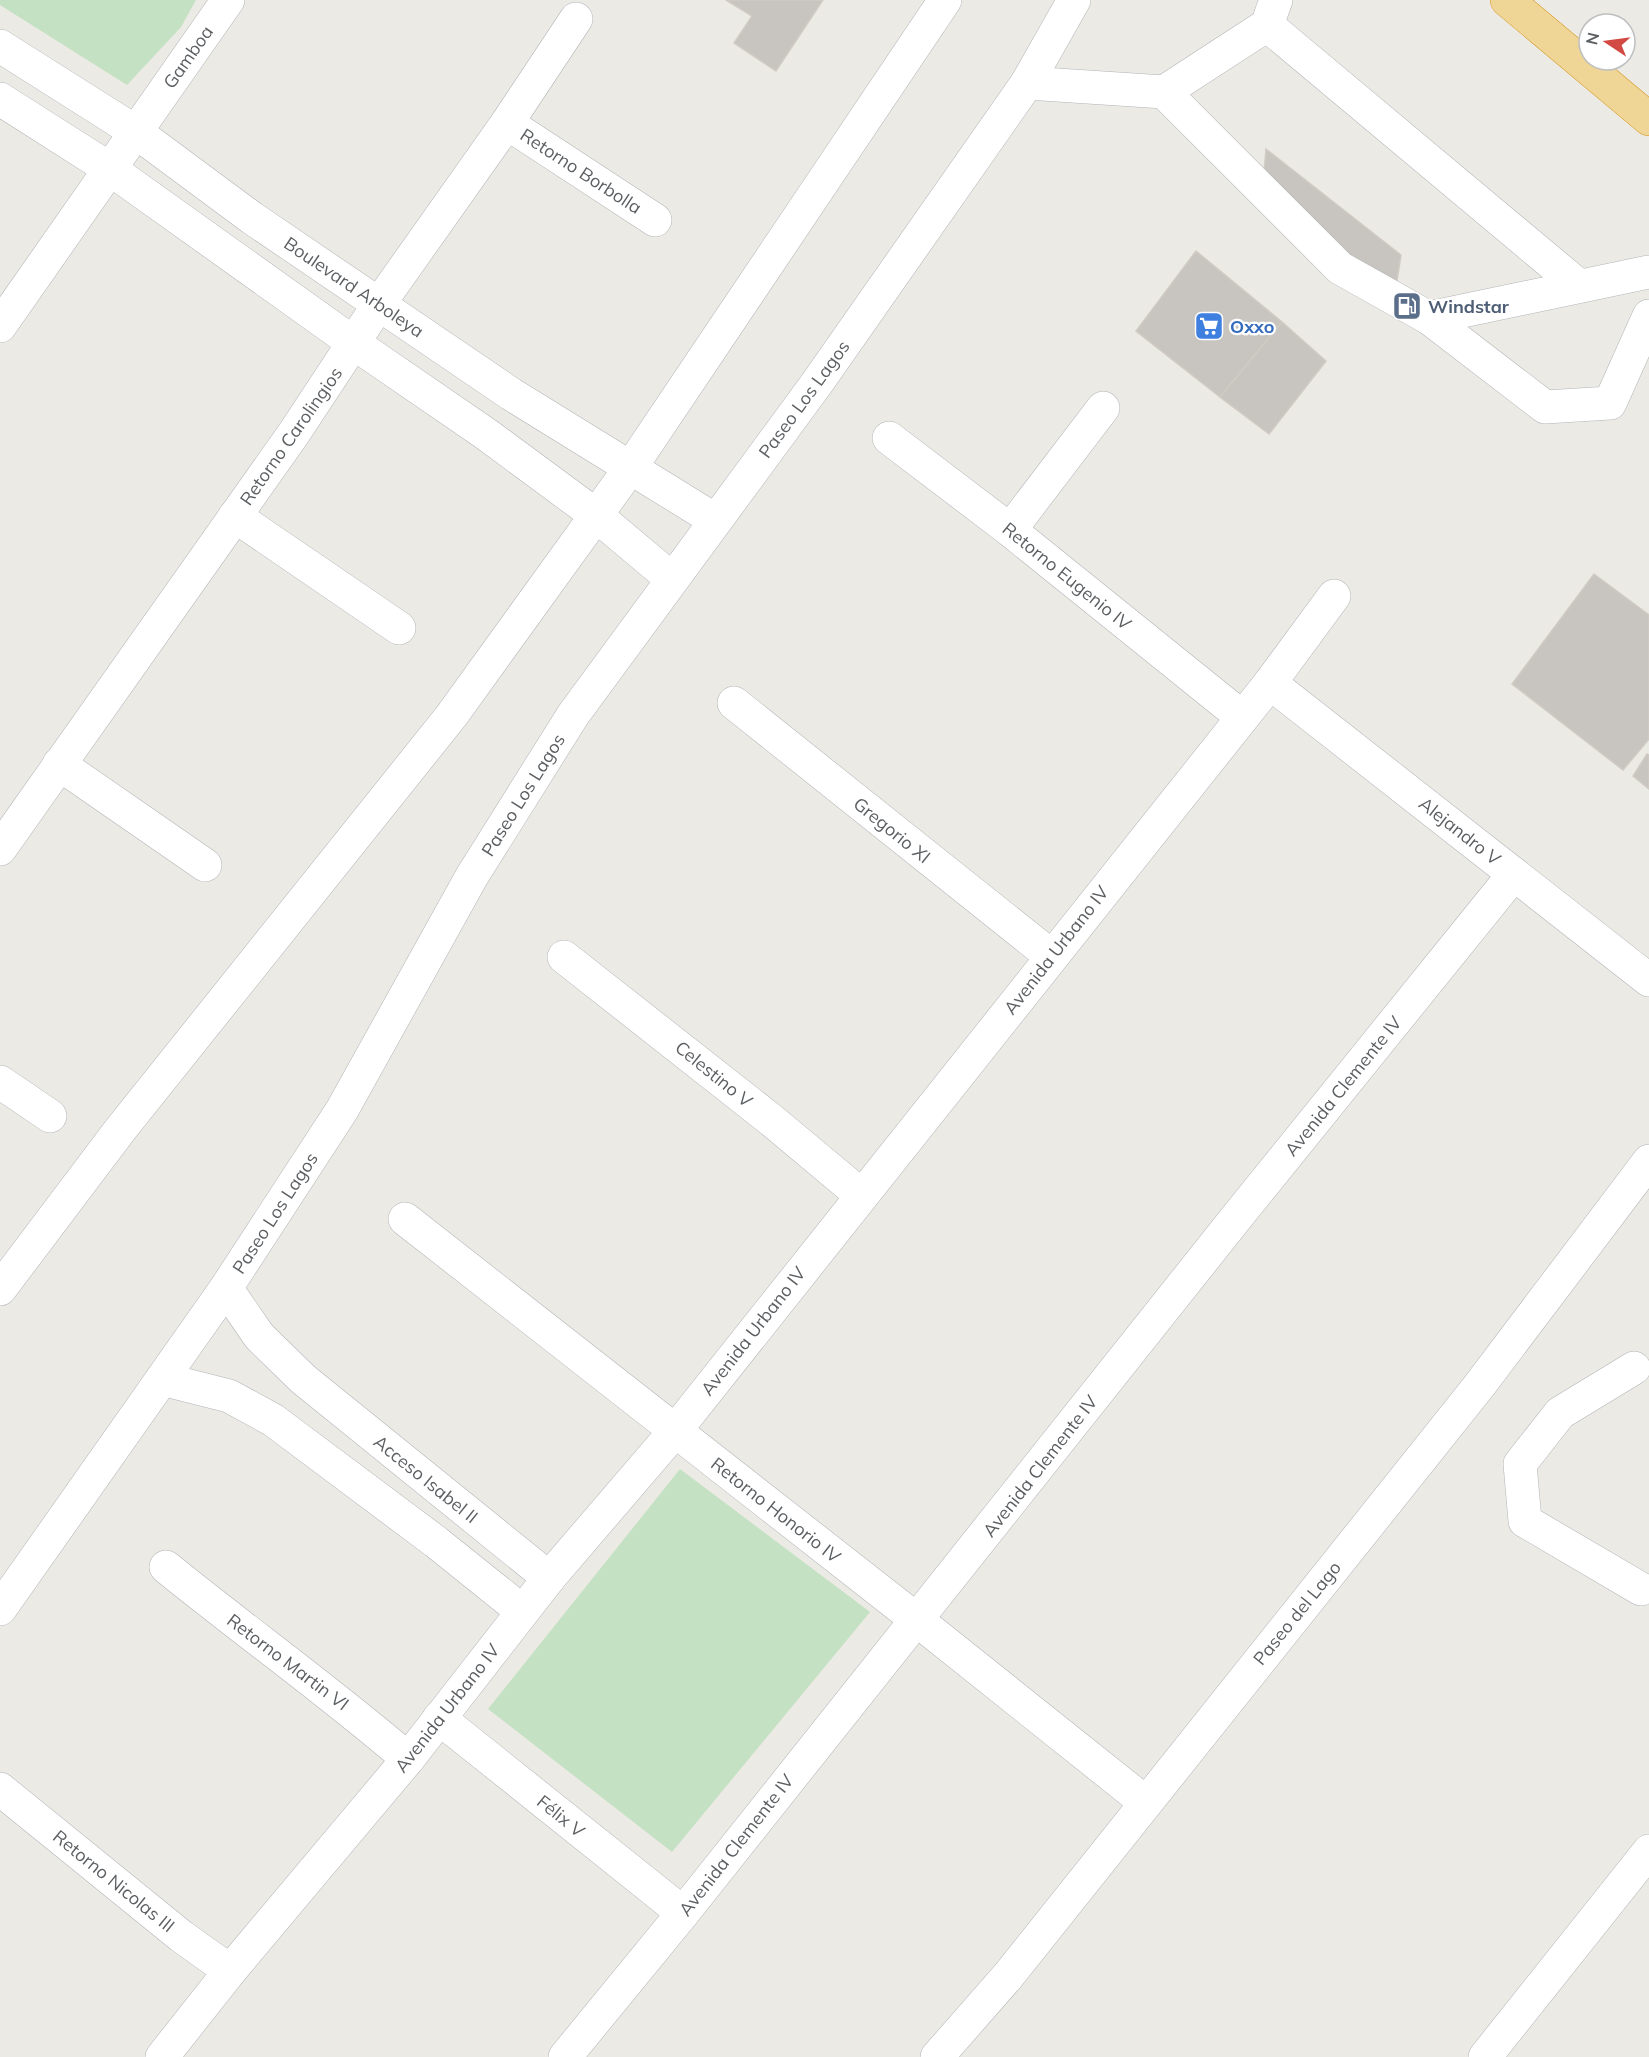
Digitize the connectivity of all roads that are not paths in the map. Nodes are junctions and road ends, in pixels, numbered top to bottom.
1 (228, 0) edge
2 (945, 0) edge
3 (1074, 0) edge
4 (1507, 0) edge
5 (1272, 13) edge
6 (576, 19) dead end
7 (0, 46) edge
8 (1027, 83) junction
9 (1164, 92) junction
10 (0, 99) edge
11 (1649, 119) edge
12 (143, 123) junction
13 (507, 123) junction
14 (110, 169) junction
15 (655, 220) dead end
16 (1649, 272) edge
17 (1579, 286) junction
18 (379, 304) junction
19 (1649, 316) edge
20 (1429, 318) junction
21 (0, 326) edge
22 (355, 344) junction
23 (1103, 408) dead end
24 (889, 438) dead end
25 (631, 467) junction
26 (235, 516) junction
27 (597, 516) junction
28 (715, 520) junction
29 (1010, 530) junction
30 (672, 579) junction
31 (1334, 596) dead end
32 (399, 628) dead end
33 (1270, 683) junction
34 (734, 703) dead end
35 (1242, 717) junction
36 (59, 764) junction
37 (0, 849) edge
38 (205, 865) dead end
39 (1514, 874) junction
40 (1051, 956) junction
41 (564, 957) dead end
42 (1649, 980) edge
43 (0, 1082) edge
44 (50, 1116) dead end
45 (1649, 1161) edge
46 (861, 1195) junction
47 (405, 1220) dead end
48 (226, 1288) junction
49 (0, 1289) edge
50 (1644, 1364) edge
51 (162, 1379) junction
52 (303, 1379) junction
53 (273, 1420) junction
54 (675, 1431) junction
55 (166, 1567) dead end
56 (549, 1578) junction
57 (1641, 1589) dead end
58 (0, 1609) edge
59 (522, 1611) junction
60 (917, 1620) junction
61 (439, 1718) junction
62 (408, 1759) junction
63 (0, 1789) edge
64 (1145, 1802) junction
65 (1649, 1851) edge
66 (683, 1913) junction
67 (230, 1971) junction
68 (162, 2057) edge
69 (565, 2057) edge
70 (937, 2057) edge
71 (1485, 2057) edge

1 - 12 street, Gamboa
2 - 25 street
3 - 8 street, Paseo Los Lagos
4 - 11 highway
5 - 9 street
5 - 17 street
6 - 13 street, Retorno Carolingios
7 - 12 street, Boulevard Arboleya
8 - 9 street
8 - 28 street, Paseo Los Lagos
9 - 20 street
10 - 14 street
12 - 14 street, Gamboa
12 - 18 street, Boulevard Arboleya
13 - 15 street, Retorno Borbolla
13 - 18 street, Retorno Carolingios
14 - 21 street
14 - 22 street
16 - 17 street
17 - 20 street
18 - 22 street, Retorno Carolingios
18 - 25 street, Boulevard Arboleya
19 - 20 street
22 - 26 street, Retorno Carolingios
22 - 27 street
23 - 29 street
24 - 29 street, Retorno Eugenio IV
25 - 27 street
25 - 28 street, Boulevard Arboleya
26 - 32 street
26 - 36 street, Retorno Carolingios
27 - 30 street
27 - 49 street
28 - 30 street, Paseo Los Lagos
29 - 35 street, Retorno Eugenio IV
30 - 48 street, Paseo Los Lagos
31 - 33 street, Avenida Urbano IV
33 - 35 street, Avenida Urbano IV
33 - 39 street, Alejandro V
34 - 40 street, Gregorio XI
35 - 40 street, Avenida Urbano IV
36 - 37 street, Retorno Carolingios
36 - 38 street
39 - 42 street, Alejandro V
39 - 60 street, Avenida Clemente IV
40 - 46 street, Avenida Urbano IV
41 - 46 street, Celestino V
43 - 44 street
45 - 64 street, Paseo del Lago
46 - 54 street, Avenida Urbano IV
47 - 54 street, Retorno Honorio IV
48 - 51 street, Paseo Los Lagos
48 - 52 street, Acceso Isabel II
50 - 57 street
51 - 53 street
51 - 58 street, Paseo Los Lagos
52 - 53 street
52 - 56 street, Acceso Isabel II
53 - 59 street
54 - 56 street, Avenida Urbano IV
54 - 60 street, Retorno Honorio IV
55 - 62 street, Retorno Martin VI
56 - 59 street, Avenida Urbano IV
59 - 61 street, Avenida Urbano IV
60 - 64 street, Retorno Honorio IV
60 - 66 street, Avenida Clemente IV
61 - 62 street, Avenida Urbano IV
61 - 66 street, Félix V
62 - 67 street, Avenida Urbano IV
63 - 67 street, Retorno Nicolas III
64 - 70 street, Paseo del Lago
65 - 71 street
66 - 69 street, Avenida Clemente IV
67 - 68 street, Avenida Urbano IV

